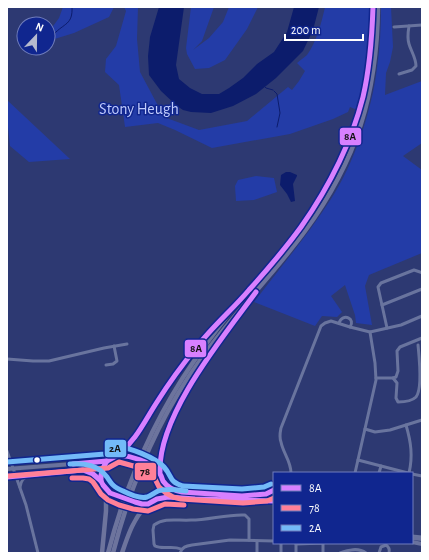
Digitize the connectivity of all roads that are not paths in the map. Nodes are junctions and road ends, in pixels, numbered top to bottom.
1 (373, 7) edge
2 (378, 7) edge
3 (422, 25) edge
4 (409, 26) junction
5 (394, 27) dead end
6 (399, 74) dead end
7 (422, 273) edge
8 (265, 279) junction
9 (422, 289) edge
10 (247, 292) junction
11 (382, 305) junction
12 (422, 316) edge
13 (339, 323) junction
14 (350, 327) junction
15 (387, 328) junction
16 (370, 332) junction
17 (422, 338) edge
18 (127, 344) dead end
19 (418, 345) dead end
20 (114, 346) junction
21 (7, 358) edge
22 (106, 365) dead end
23 (376, 378) junction
24 (394, 378) junction
25 (420, 392) edge
26 (422, 420) edge
27 (406, 425) junction
28 (365, 429) junction
29 (7, 451) edge
30 (118, 455) junction
31 (10, 459) junction
32 (358, 460) junction
33 (107, 461) junction
34 (7, 464) edge
35 (381, 466) junction
36 (7, 469) edge
37 (13, 469) junction
38 (160, 472) junction
39 (291, 472) edge
40 (355, 472) edge
41 (379, 472) edge
42 (405, 472) edge
43 (410, 472) edge
44 (47, 473) junction
45 (16, 476) junction
46 (7, 477) edge
47 (163, 480) junction
48 (101, 481) junction
49 (20, 488) junction
50 (106, 489) junction
51 (273, 490) edge
52 (157, 499) junction
53 (273, 501) edge
54 (148, 504) junction
55 (249, 540) junction
56 (257, 541) junction
57 (273, 541) edge
58 (181, 551) edge
59 (38, 553) edge
60 (102, 553) edge
61 (108, 553) edge
62 (113, 553) edge
63 (122, 553) edge
64 (257, 553) edge
65 (340, 553) edge
66 (366, 553) edge
67 (379, 553) edge
68 (390, 553) edge

1 - 10 highway
2 - 8 highway
3 - 4 street
4 - 5 street
4 - 6 street
7 - 11 street
8 - 38 highway
8 - 62 highway
9 - 11 street
10 - 30 highway
10 - 61 highway
11 - 15 street
12 - 15 street
13 - 14 street
13 - 14 street
13 - 39 street
14 - 16 street
15 - 16 street
16 - 23 street
17 - 24 street
18 - 20 street
19 - 25 street
20 - 21 street
20 - 22 street
23 - 24 street
23 - 28 street
24 - 25 street
26 - 27 street
27 - 28 street
27 - 43 street
28 - 32 street
29 - 31 street
30 - 33 main road
30 - 38 main road, bridge
31 - 34 street
31 - 37 street
32 - 35 street
32 - 40 street
33 - 37 main road
33 - 48 main road
35 - 41 street
35 - 42 street
36 - 37 main road
37 - 45 street
38 - 47 main road
44 - 45 main road
44 - 48 main road
44 - 49 street
45 - 46 main road
45 - 49 street
47 - 51 main road
47 - 52 main road
48 - 50 main road
49 - 59 street
50 - 54 main road, bridge
50 - 60 highway
52 - 53 main road
52 - 54 main road
54 - 63 highway
55 - 56 street
55 - 58 street
55 - 58 street
56 - 57 street
56 - 64 street
65 - 66 street
67 - 68 street

